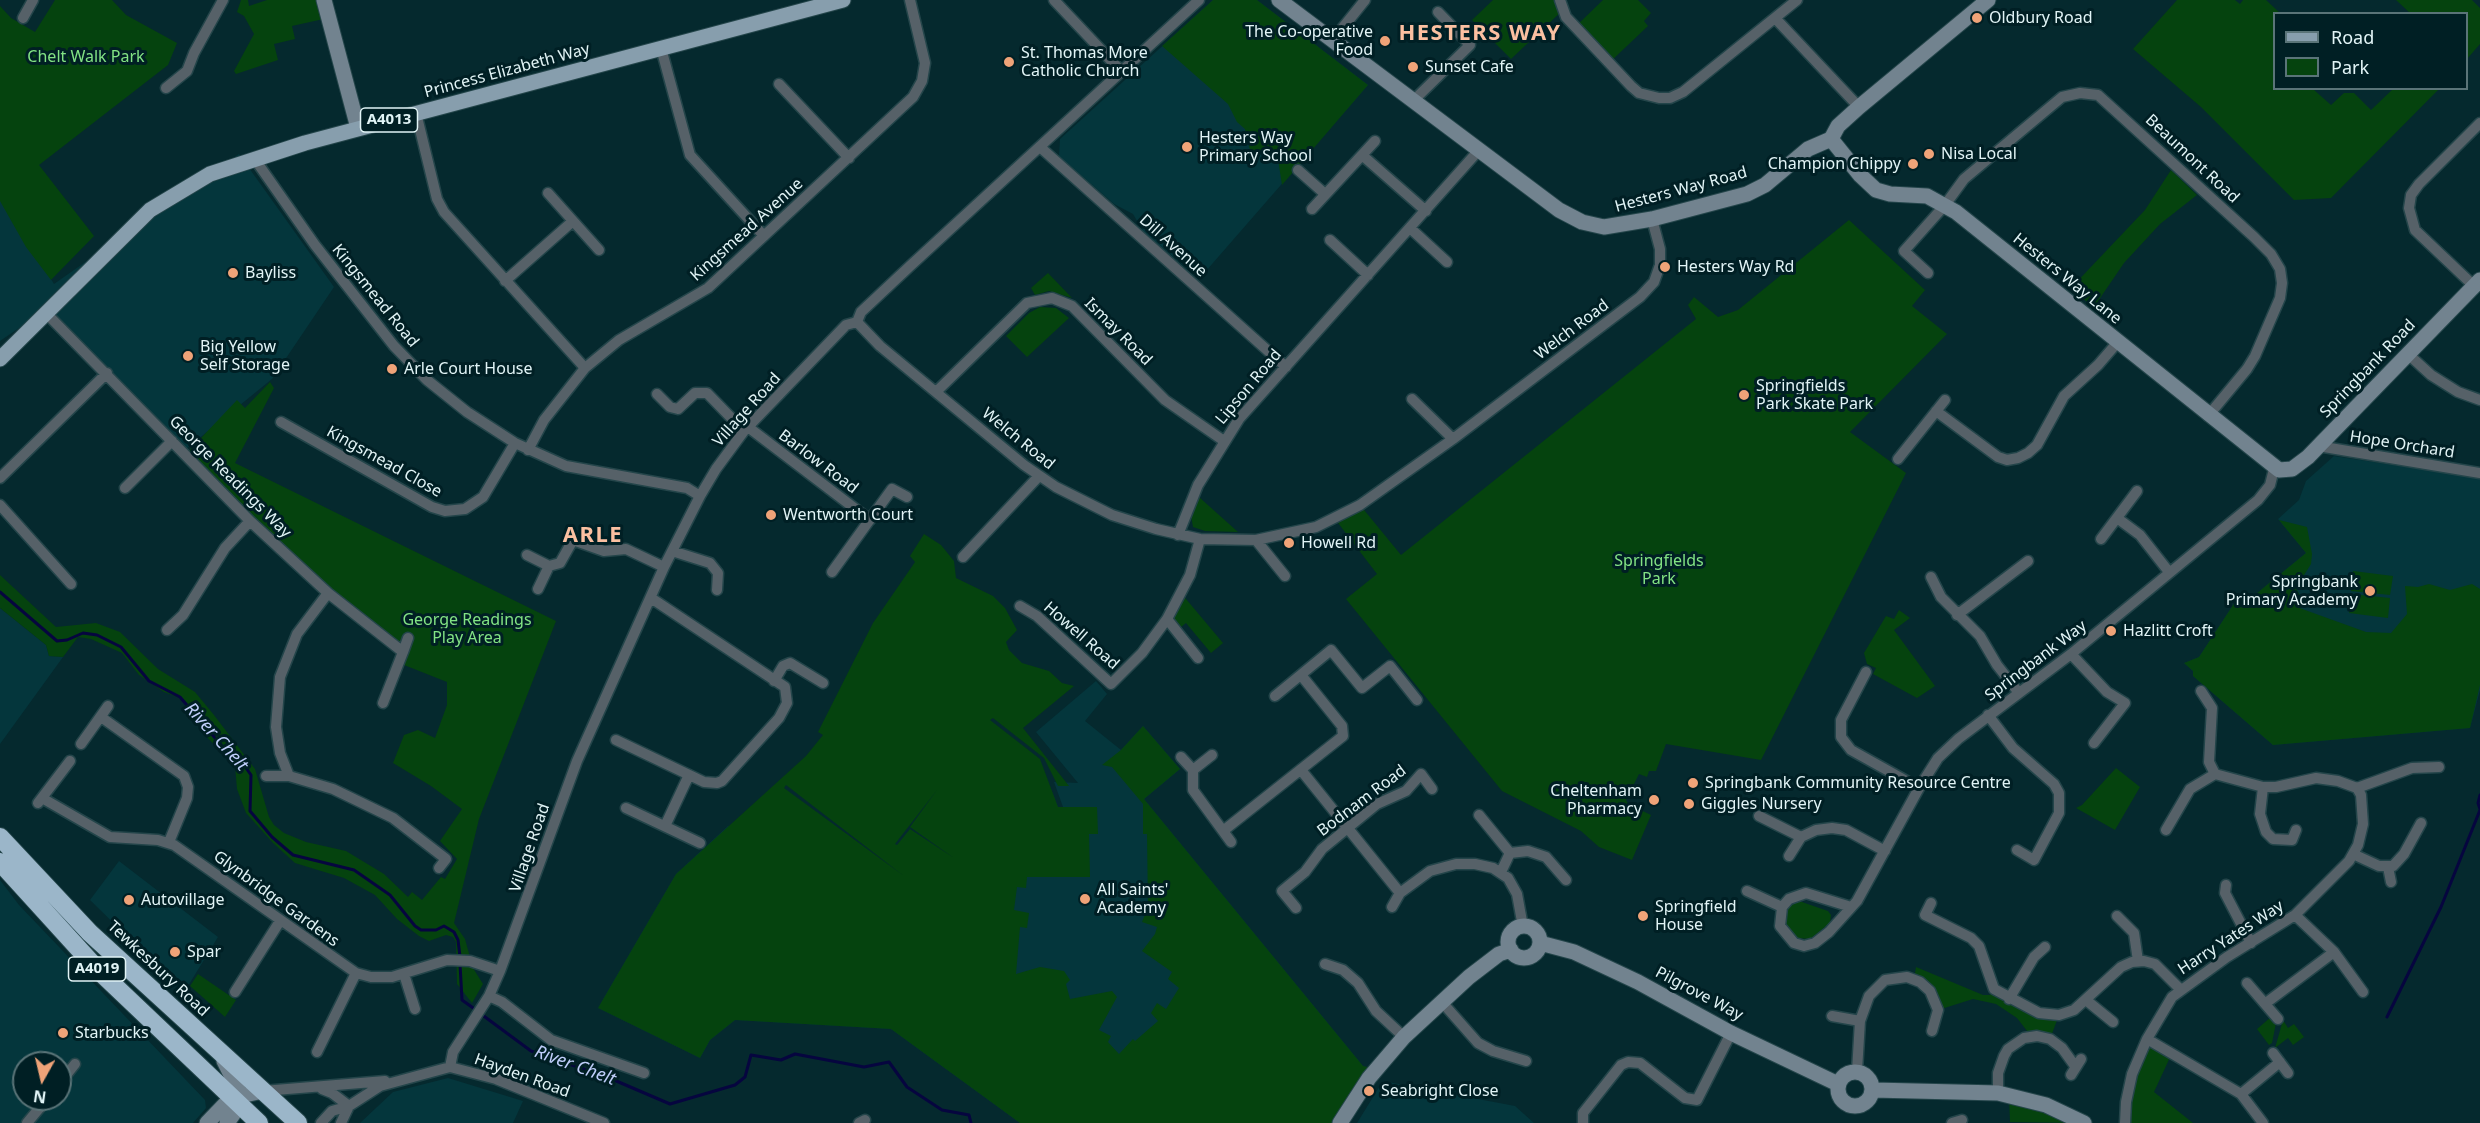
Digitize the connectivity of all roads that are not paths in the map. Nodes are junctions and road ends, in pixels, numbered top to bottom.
1 (33, 0) edge
2 (223, 0) edge
3 (324, 0) edge
4 (843, 0) edge
5 (910, 0) edge
6 (1054, 0) edge
7 (1199, 0) edge
8 (1279, 0) edge
9 (1365, 0) edge
10 (1560, 0) edge
11 (1797, 0) edge
12 (1988, 0) edge
13 (1438, 12) dead end
14 (23, 18) dead end
15 (1775, 18) junction
16 (1332, 41) junction
17 (661, 48) junction
18 (1122, 72) junction
19 (779, 84) dead end
20 (166, 88) dead end
21 (1413, 101) junction
22 (1859, 107) junction
23 (416, 113) junction
24 (2480, 123) edge
25 (358, 128) junction
26 (1831, 139) junction
27 (1375, 141) dead end
28 (1040, 147) junction
29 (1479, 150) junction
30 (1362, 155) junction
31 (254, 158) junction
32 (849, 158) junction
33 (1298, 170) dead end
34 (548, 193) dead end
35 (1325, 194) junction
36 (1945, 205) junction
37 (1312, 209) dead end
38 (1426, 211) junction
39 (1652, 219) junction
40 (573, 221) junction
41 (1410, 228) junction
42 (764, 236) junction
43 (1330, 240) dead end
44 (599, 250) dead end
45 (1447, 262) dead end
46 (1928, 273) dead end
47 (1368, 275) junction
48 (505, 281) junction
49 (2477, 283) edge
50 (46, 314) junction
51 (856, 322) junction
52 (2117, 343) junction
53 (2408, 354) junction
54 (0, 359) edge
55 (1286, 367) junction
56 (585, 368) junction
57 (107, 373) junction
58 (937, 391) junction
59 (657, 394) dead end
60 (1412, 399) dead end
61 (1944, 400) dead end
62 (2480, 400) edge
63 (1936, 411) junction
64 (2208, 416) junction
65 (281, 422) dead end
66 (746, 429) junction
67 (1453, 439) junction
68 (172, 441) junction
69 (1224, 441) junction
70 (515, 443) junction
71 (2318, 446) junction
72 (528, 450) junction
73 (1898, 459) dead end
74 (2274, 470) junction
75 (2480, 473) edge
76 (1038, 477) junction
77 (0, 478) edge
78 (125, 488) dead end
79 (2137, 491) dead end
80 (700, 496) junction
81 (907, 497) dead end
82 (0, 505) edge
83 (2117, 518) junction
84 (870, 520) junction
85 (250, 521) junction
86 (1178, 535) junction
87 (1200, 539) junction
88 (1256, 540) junction
89 (2101, 540) dead end
90 (672, 551) junction
91 (527, 555) dead end
92 (963, 557) dead end
93 (2028, 561) dead end
94 (549, 566) junction
95 (664, 567) junction
96 (832, 572) dead end
97 (2169, 572) junction
98 (1285, 576) dead end
99 (1930, 577) dead end
100 (71, 584) dead end
101 (538, 589) dead end
102 (717, 590) dead end
103 (328, 593) junction
104 (651, 598) junction
105 (1020, 606) dead end
106 (1957, 615) junction
107 (1167, 619) junction
108 (167, 630) dead end
109 (408, 639) dead end
110 (403, 652) junction
111 (2071, 654) junction
112 (1198, 658) dead end
113 (1866, 672) dead end
114 (1301, 675) junction
115 (774, 681) junction
116 (823, 684) dead end
117 (2201, 691) dead end
118 (2019, 693) junction
119 (1275, 696) dead end
120 (1417, 700) dead end
121 (383, 704) dead end
122 (108, 706) dead end
123 (1988, 715) junction
124 (101, 717) junction
125 (616, 740) dead end
126 (2094, 743) dead end
127 (81, 744) dead end
128 (1212, 755) dead end
129 (1181, 757) dead end
130 (70, 761) dead end
131 (2439, 767) dead end
132 (1193, 770) junction
133 (1301, 770) junction
134 (2215, 774) junction
135 (689, 775) junction
136 (266, 776) dead end
137 (289, 776) junction
138 (2263, 787) junction
139 (1919, 788) junction
140 (2357, 788) junction
141 (1432, 789) dead end
142 (626, 808) dead end
143 (1479, 815) dead end
144 (1759, 816) dead end
145 (2421, 823) dead end
146 (665, 826) junction
147 (1348, 829) junction
148 (2166, 830) dead end
149 (1223, 831) junction
150 (0, 837) edge
151 (1801, 837) junction
152 (2295, 840) dead end
153 (169, 842) junction
154 (1231, 842) dead end
155 (700, 843) dead end
156 (1885, 850) junction
157 (2017, 850) dead end
158 (1510, 853) junction
159 (2353, 854) junction
160 (1789, 856) dead end
161 (0, 862) edge
162 (2388, 867) junction
163 (439, 868) dead end
164 (1501, 872) junction
165 (1566, 880) dead end
166 (2391, 882) dead end
167 (1746, 891) dead end
168 (2222, 891) dead end
169 (1400, 893) junction
170 (1931, 903) dead end
171 (1392, 907) dead end
172 (1782, 907) junction
173 (1851, 907) junction
174 (1296, 908) dead end
175 (2295, 915) junction
176 (2117, 916) dead end
177 (280, 921) junction
178 (1523, 927) junction
179 (1540, 943) junction
180 (2251, 943) junction
181 (2044, 947) dead end
182 (1511, 950) junction
183 (2334, 952) junction
184 (2138, 961) junction
185 (1325, 964) dead end
186 (500, 971) junction
187 (356, 973) junction
188 (404, 974) junction
189 (2247, 983) dead end
190 (2180, 989) junction
191 (234, 992) dead end
192 (2363, 992) dead end
193 (487, 999) junction
194 (2009, 999) junction
195 (2086, 1000) junction
196 (1441, 1001) junction
197 (2266, 1003) junction
198 (415, 1009) dead end
199 (1832, 1016) dead end
200 (2278, 1019) dead end
201 (1860, 1021) junction
202 (2113, 1022) dead end
203 (1932, 1031) dead end
204 (1731, 1033) junction
205 (1404, 1038) junction
206 (2147, 1039) junction
207 (218, 1050) junction
208 (317, 1052) dead end
209 (1526, 1061) dead end
210 (75, 1064) dead end
211 (2076, 1066) dead end
212 (450, 1067) junction
213 (72, 1068) edge
214 (1857, 1071) junction
215 (644, 1073) dead end
216 (2288, 1073) dead end
217 (394, 1080) junction
218 (1838, 1084) junction
219 (318, 1088) junction
220 (1873, 1090) junction
221 (263, 1091) junction
222 (1998, 1093) junction
223 (2241, 1094) junction
224 (236, 1099) junction
225 (349, 1106) junction
226 (37, 1111) edge
227 (27, 1123) edge
228 (207, 1123) edge
229 (227, 1123) edge
230 (259, 1123) edge
231 (298, 1123) edge
232 (321, 1123) edge
233 (342, 1123) edge
234 (604, 1123) edge
235 (1340, 1123) edge
236 (1583, 1123) edge
237 (2084, 1123) edge
238 (2125, 1123) edge
239 (2264, 1123) edge

1 - 14 street
2 - 20 street
3 - 25 street
4 - 17 main road, Princess Elizabeth Way / A4013
5 - 32 street, Kingsmead Avenue
6 - 18 street
7 - 18 street, Village Road
8 - 16 street, Hesters Way Road
9 - 16 street
10 - 15 street
11 - 15 street
12 - 22 street, Hesters Way Road
13 - 21 street
15 - 22 street
16 - 21 street, Hesters Way Road
17 - 23 main road, Princess Elizabeth Way / A4013
17 - 42 street
18 - 28 street, Village Road
19 - 32 street
21 - 29 street, Hesters Way Road
22 - 26 street, Hesters Way Road
23 - 25 main road, Princess Elizabeth Way / A4013
23 - 48 street
24 - 49 street
25 - 31 main road, Princess Elizabeth Way / A4013
26 - 36 street, Hesters Way Lane
26 - 39 street, Hesters Way Road
27 - 30 street
28 - 51 street, Village Road
28 - 55 street, Dill Avenue
29 - 38 street, Lipson Road
29 - 39 street, Hesters Way Road
30 - 35 street
30 - 38 street
31 - 50 main road, Princess Elizabeth Way / A4013
31 - 70 street, Kingsmead Road
32 - 42 street, Kingsmead Avenue
33 - 35 street
34 - 40 street
35 - 37 street
36 - 46 street, Beaumont Road
36 - 52 street, Hesters Way Lane
36 - 64 street, Beaumont Road
38 - 41 street, Lipson Road
39 - 67 street, Welch Road
40 - 44 street
40 - 48 street
41 - 45 street
41 - 47 street, Lipson Road
42 - 56 street, Kingsmead Avenue
43 - 47 street
47 - 55 street, Lipson Road
48 - 56 street
49 - 53 street, Springbank Road
50 - 54 main road, Princess Elizabeth Way / A4013
50 - 57 street, George Readings Way
51 - 58 street, Welch Road
51 - 66 street, Village Road
52 - 63 street
52 - 64 street, Hesters Way Lane
53 - 62 street
53 - 71 street, Springbank Road
55 - 69 street, Lipson Road
56 - 72 street, Kingsmead Avenue
57 - 68 street, George Readings Way
57 - 77 street
58 - 69 street, Ismay Road
58 - 76 street, Welch Road
59 - 66 street, Barlow Road
60 - 67 street
61 - 63 street
63 - 73 street
64 - 74 street, Hesters Way Lane
65 - 70 street, Kingsmead Close
66 - 80 street, Village Road
66 - 84 street, Barlow Road
67 - 88 street, Welch Road
68 - 78 street
68 - 85 street, George Readings Way
69 - 86 street, Lipson Road
70 - 72 street, Kingsmead Road
71 - 74 street, Springbank Road
71 - 75 street, Hope Orchard
72 - 80 street, Kingsmead Road
74 - 97 street, Springbank Way
76 - 86 street, Welch Road
76 - 92 street
79 - 83 street
80 - 90 street, Village Road
81 - 84 street
82 - 100 street
83 - 89 street
83 - 97 street
84 - 96 street
85 - 103 street, George Readings Way
85 - 108 street
86 - 87 street, Welch Road
87 - 88 street, Welch Road
87 - 107 street, Howell Road
88 - 98 street
90 - 95 street, Village Road
90 - 102 street
91 - 94 street
93 - 106 street
94 - 95 street
94 - 101 street
95 - 104 street, Village Road
97 - 111 street, Springbank Way
99 - 106 street
103 - 110 street, George Readings Way
103 - 137 street
104 - 115 street
104 - 186 street, Village Road
105 - 107 street, Howell Road
106 - 118 street
107 - 112 street
109 - 110 street
110 - 121 street
111 - 118 street, Springbank Way
111 - 126 street
113 - 139 street
114 - 119 street
114 - 120 street
114 - 133 street
115 - 116 street
115 - 135 street
117 - 134 street
118 - 123 street, Springbank Way
122 - 124 street
123 - 139 street, Springbank Way
123 - 157 street
124 - 127 street
124 - 153 street
125 - 135 street
128 - 132 street
129 - 132 street
130 - 153 street
131 - 140 street
132 - 149 street
133 - 147 street
133 - 149 street
134 - 138 street
134 - 148 street
135 - 146 street
136 - 137 street
137 - 163 street
138 - 140 street
138 - 152 street
139 - 156 street, Springbank Way
140 - 159 street, Harry Yates Way
141 - 147 street, Bodnam Road
142 - 146 street
143 - 158 street
144 - 151 street
145 - 162 street
146 - 155 street
147 - 169 street
147 - 174 street, Bodnam Road
149 - 154 street
150 - 207 highway, Tewkesbury Road / A4019
151 - 156 street
151 - 160 street
153 - 177 street, Glynbridge Gardens
156 - 173 street, Springbank Way
158 - 164 street
158 - 165 street
159 - 162 street
159 - 175 street, Harry Yates Way
161 - 224 highway, A4019
162 - 166 street
164 - 169 street
164 - 178 street
167 - 172 street
168 - 180 street
169 - 171 street
170 - 194 street
172 - 173 street
172 - 173 street, Springbank Way
175 - 180 street, Harry Yates Way
175 - 183 street
176 - 184 street
177 - 187 street, Glynbridge Gardens
177 - 191 street
178 - 179 street
178 - 182 street
179 - 182 street
179 - 204 street, Pilgrove Way
180 - 190 street, Harry Yates Way
181 - 194 street
182 - 196 street
183 - 192 street
183 - 197 street
184 - 190 street
184 - 195 street
185 - 205 street
186 - 188 street, Glynbridge Gardens
186 - 193 street, Village Road
187 - 188 street, Glynbridge Gardens
187 - 208 street
188 - 198 street
189 - 197 street
190 - 206 street, Harry Yates Way
193 - 212 street, Village Road
193 - 215 street
194 - 195 street
195 - 202 street
196 - 205 street
196 - 209 street
197 - 200 street
199 - 201 street
201 - 203 street
201 - 214 street
204 - 218 street, Pilgrove Way
204 - 236 street
205 - 235 street
206 - 223 street
206 - 238 street, Harry Yates Way
207 - 221 highway, Tewkesbury Road / A4019
207 - 224 street
210 - 213 street
211 - 222 street
212 - 217 street, Hayden Road
212 - 234 street, Hayden Road
214 - 218 street
214 - 220 street
216 - 223 street
217 - 219 street, Hayden Road
217 - 225 street, Hayden Road
218 - 220 street
219 - 221 street, Hayden Road
219 - 225 street
220 - 222 street
221 - 224 street
221 - 231 highway, Tewkesbury Road / A4019
222 - 237 street
223 - 239 street
224 - 228 street
224 - 229 street
224 - 230 highway, A4019
225 - 232 street, Hayden Road
225 - 233 street
226 - 227 street

